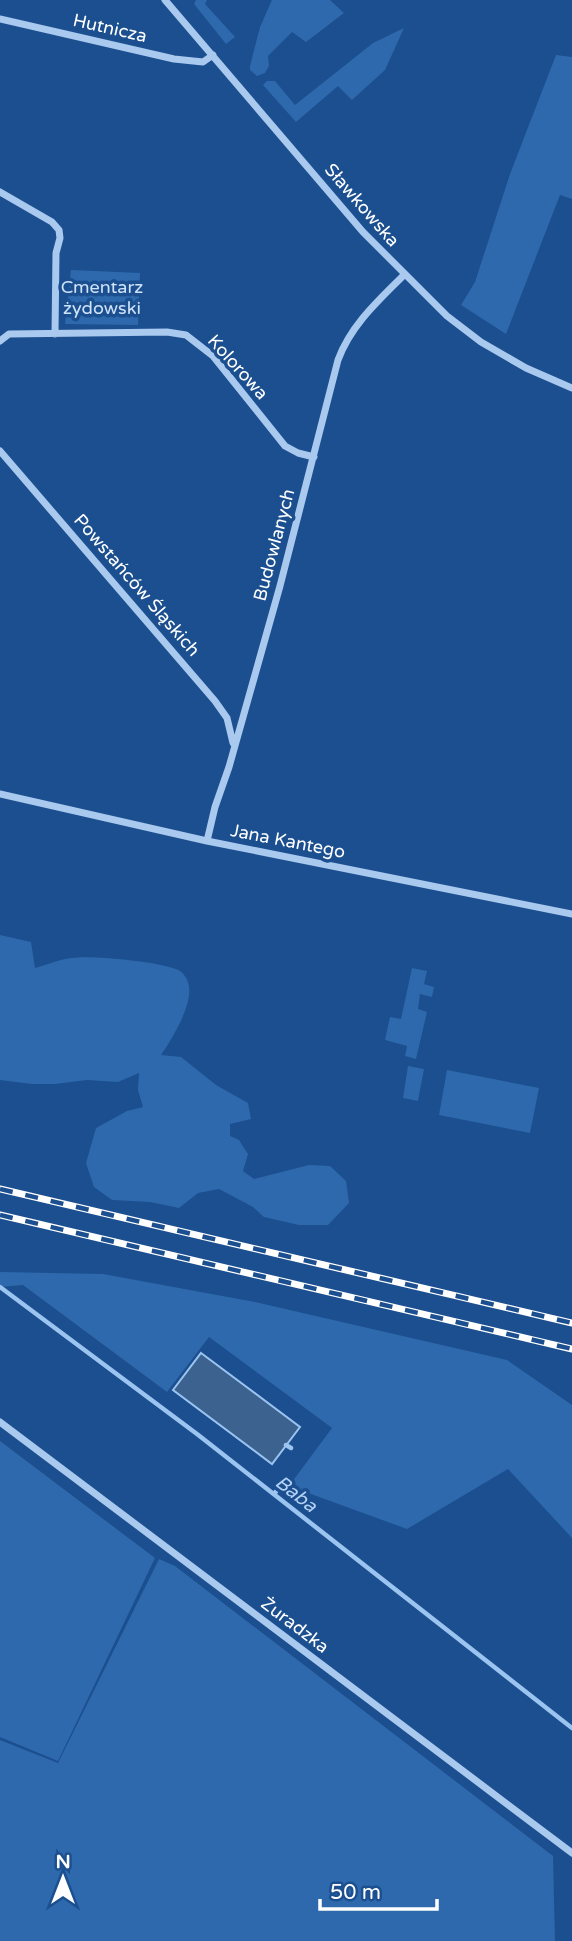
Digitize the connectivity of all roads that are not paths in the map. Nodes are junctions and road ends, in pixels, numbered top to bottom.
1 (165, 0) edge
2 (0, 19) edge
3 (213, 55) junction
4 (0, 192) edge
5 (404, 275) junction
6 (55, 334) junction
7 (0, 341) edge
8 (572, 388) edge
9 (0, 451) edge
10 (314, 457) junction
11 (233, 747) junction
12 (0, 794) edge
13 (207, 841) junction
14 (572, 914) edge
15 (0, 1422) edge
16 (572, 1853) edge

1 - 3 street, Sławkowska
2 - 3 street, Hutnicza
3 - 5 street, Sławkowska
4 - 6 street
5 - 8 street, Sławkowska
5 - 10 street, Budowlanych
6 - 7 street, Kolorowa
6 - 10 street, Kolorowa
9 - 11 street, Powstańców Śląskich
10 - 11 street, Budowlanych
11 - 13 street, Budowlanych
12 - 13 street, Jana Kantego
13 - 14 street, Jana Kantego
15 - 16 street, Żuradzka

